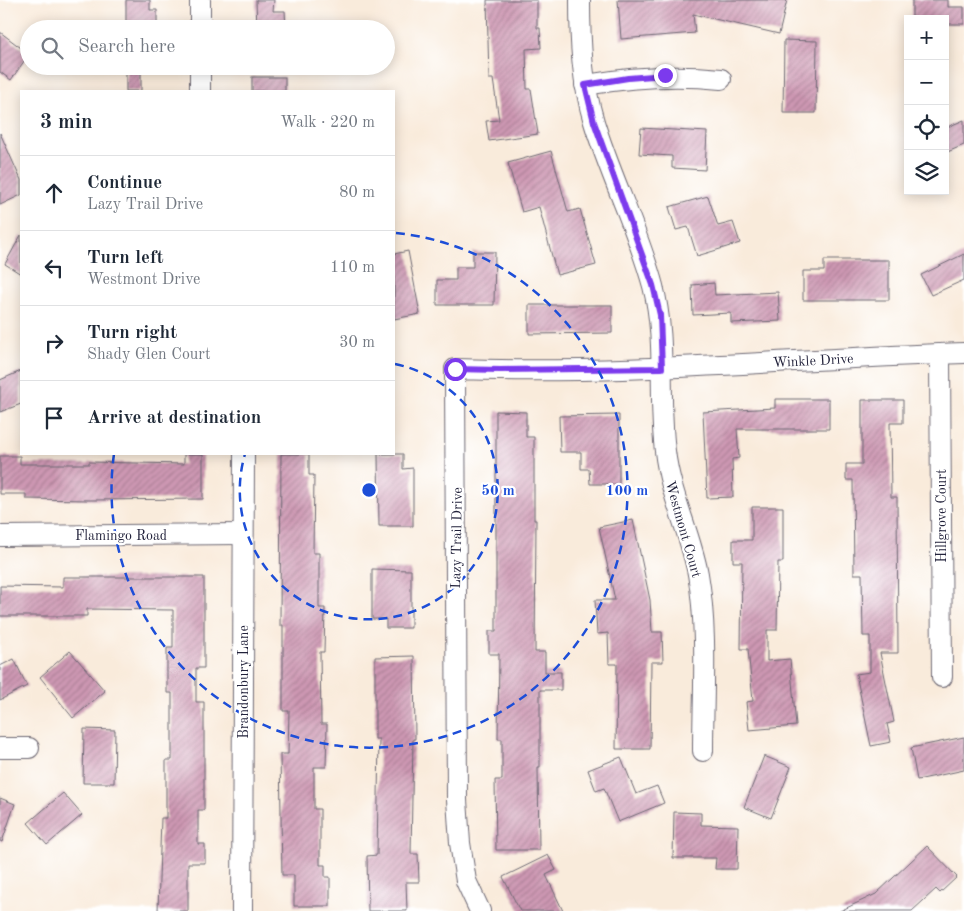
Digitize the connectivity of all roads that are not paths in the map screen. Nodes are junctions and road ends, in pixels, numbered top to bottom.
1 (200, 0) edge
2 (580, 0) edge
3 (200, 20) edge
4 (200, 75) edge
5 (721, 79) dead end
6 (585, 85) junction
7 (200, 90) edge
8 (964, 353) edge
9 (940, 354) junction
10 (662, 368) junction
11 (244, 455) edge
12 (242, 534) junction
13 (0, 536) edge
14 (942, 678) dead end
15 (0, 748) edge
16 (29, 748) dead end
17 (703, 751) dead end
18 (242, 911) edge
19 (480, 911) edge

1 - 3 street
2 - 6 street, Westmont Court
4 - 7 street
5 - 6 street
6 - 10 street, Westmont Court
8 - 9 street, Winkle Drive
9 - 10 street, Winkle Drive
9 - 14 street, Hillgrove Court
10 - 17 street, Westmont Court
10 - 19 street, Lazy Trail Drive
11 - 12 street, Brandonbury Lane
12 - 13 street, Flamingo Road
12 - 18 street, Brandonbury Lane
15 - 16 street

